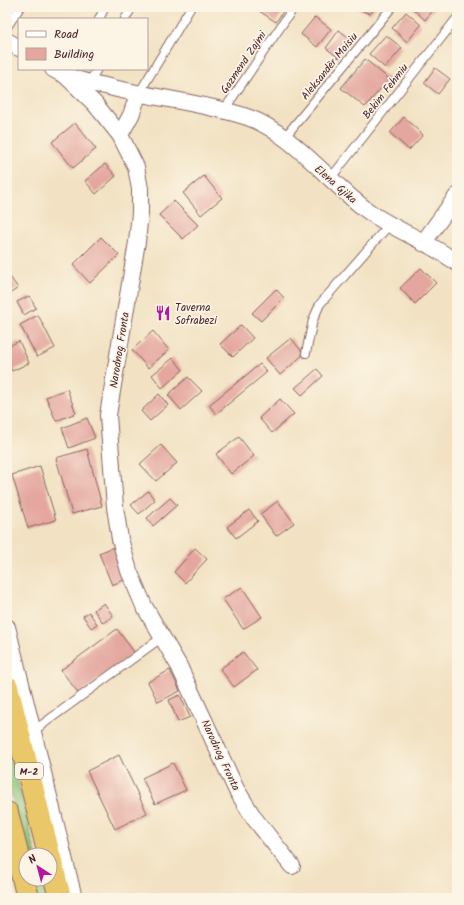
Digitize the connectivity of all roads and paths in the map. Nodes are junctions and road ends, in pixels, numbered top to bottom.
1 (20, 7) edge
2 (105, 7) edge
3 (132, 7) edge
4 (191, 7) edge
5 (294, 7) edge
6 (392, 7) edge
7 (100, 18) edge
8 (126, 18) edge
9 (457, 18) edge
10 (7, 27) edge
11 (7, 41) edge
12 (18, 47) edge
13 (58, 70) edge
14 (70, 73) edge
15 (93, 76) edge
16 (138, 95) junction
17 (224, 110) junction
18 (120, 134) junction
19 (284, 138) junction
20 (330, 179) junction
21 (457, 196) edge
22 (389, 225) junction
23 (423, 243) junction
24 (457, 263) edge
25 (306, 353) dead end
26 (7, 627) edge
27 (161, 638) junction
28 (7, 687) edge
29 (32, 732) junction
30 (7, 813) edge
31 (48, 847) edge
32 (292, 866) dead end
33 (57, 887) edge
34 (26, 897) edge
35 (60, 898) edge
36 (74, 898) edge

1 - 10 lane
2 - 7 lane
3 - 8 lane
4 - 16 lane
5 - 17 lane, Gazmend Zajmi
6 - 19 lane, Aleksandër Moisiu
9 - 20 lane, Bekim Fehmiu
11 - 12 street
13 - 14 street, Elena Gjika
14 - 15 street, Elena Gjika
14 - 18 street, Narodnog Fronta
15 - 16 street, Elena Gjika
16 - 17 street, Elena Gjika
16 - 18 street
17 - 19 street, Elena Gjika
18 - 27 street, Narodnog Fronta
19 - 20 street, Elena Gjika
20 - 22 street, Elena Gjika
21 - 23 street
22 - 23 street, Elena Gjika
22 - 25 lane
23 - 24 street, Elena Gjika
26 - 29 street
27 - 29 lane
27 - 32 street, Narodnog Fronta
28 - 31 highway, M-2
29 - 36 street
30 - 34 highway
33 - 35 highway, M-2

